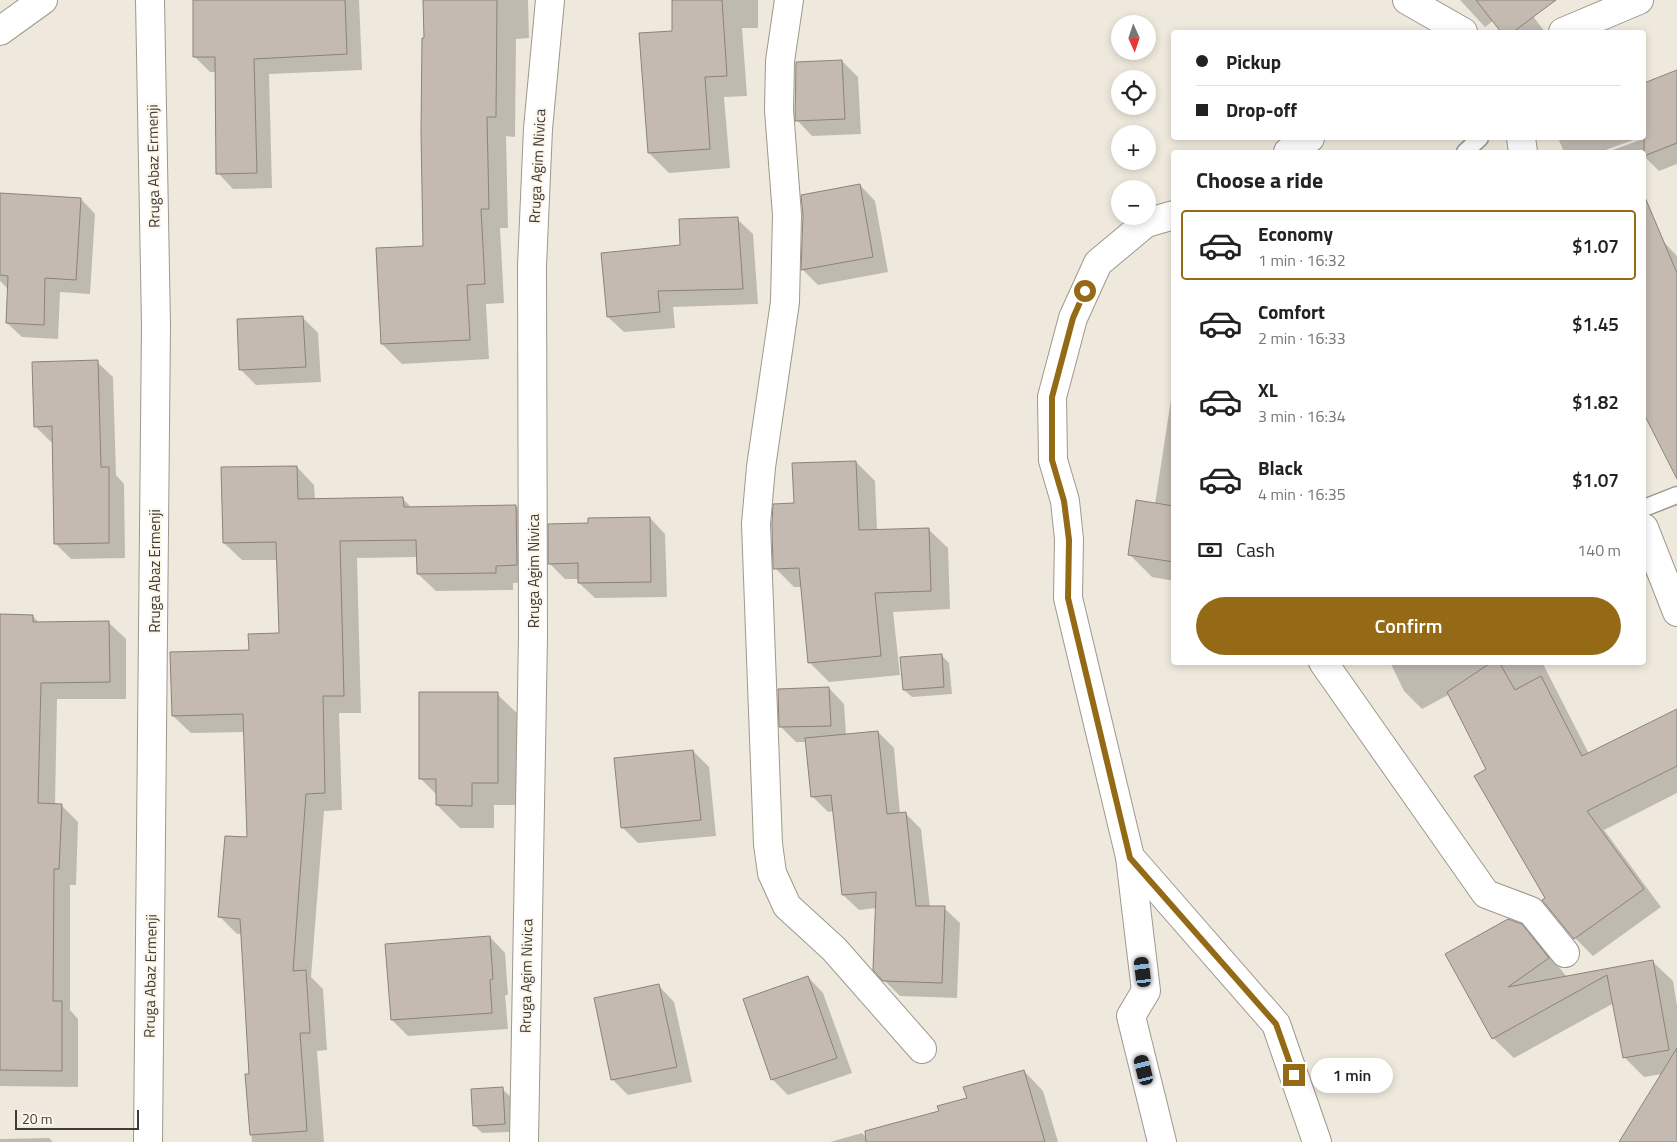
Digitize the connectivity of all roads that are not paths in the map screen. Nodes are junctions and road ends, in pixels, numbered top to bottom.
1 (43, 0) edge
2 (150, 0) edge
3 (550, 0) edge
4 (789, 0) edge
5 (1407, 0) edge
6 (1639, 0) edge
7 (1460, 30) edge
8 (1568, 30) edge
9 (0, 31) edge
10 (1307, 140) edge
11 (1478, 140) edge
12 (1291, 150) edge
13 (1467, 150) edge
14 (1171, 216) edge
15 (1677, 495) edge
16 (1646, 507) edge
17 (1646, 533) edge
18 (1677, 612) edge
19 (1325, 665) edge
20 (1130, 858) junction
21 (1565, 954) dead end
22 (922, 1049) dead end
23 (148, 1142) edge
24 (524, 1142) edge
25 (1162, 1142) edge
26 (1317, 1142) edge

1 - 9 street
2 - 23 street, Rruga Abaz Ermenji
3 - 24 street, Rruga Agim Nivica
4 - 22 street
5 - 7 street
6 - 8 street
10 - 12 street
11 - 13 lane
14 - 20 street
15 - 16 lane
17 - 18 street
19 - 21 street
20 - 25 street
20 - 26 street

